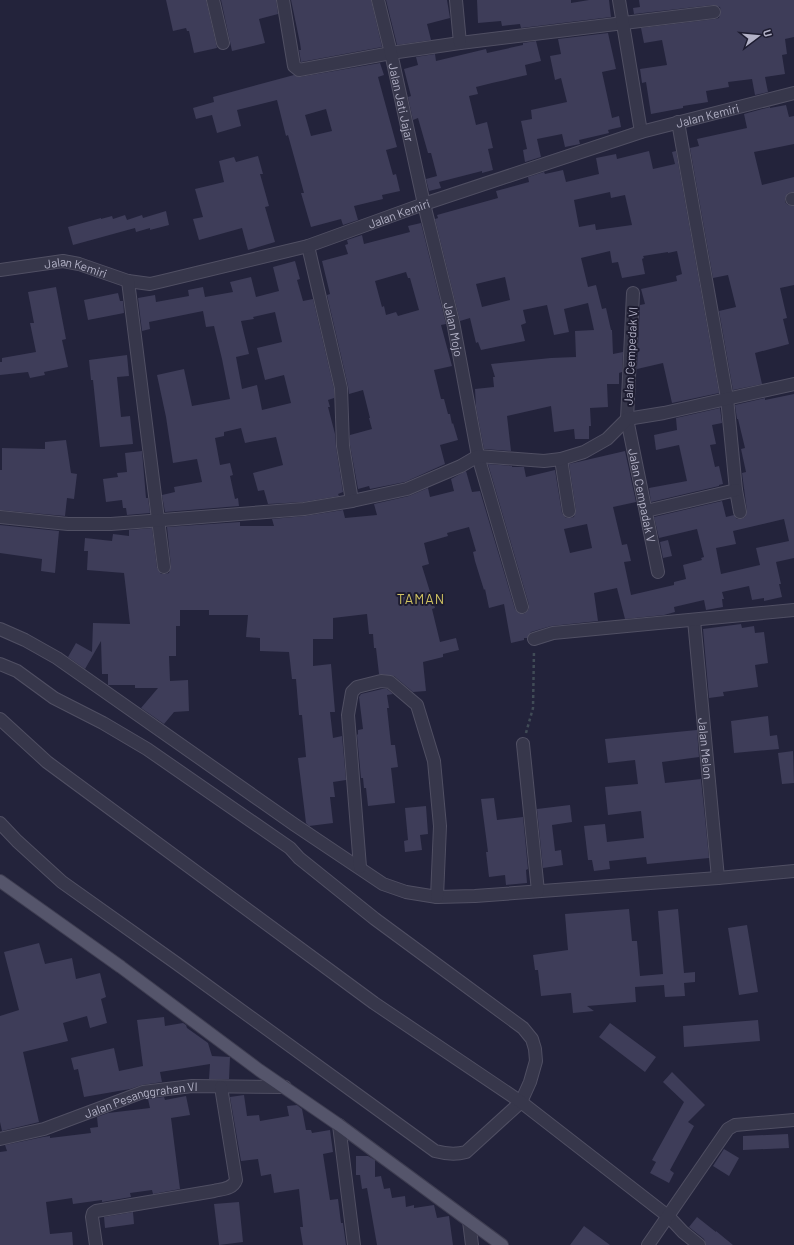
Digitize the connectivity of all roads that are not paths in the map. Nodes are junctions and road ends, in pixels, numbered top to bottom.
1 (213, 0) edge
2 (283, 0) edge
3 (378, 0) edge
4 (456, 0) edge
5 (619, 0) edge
6 (714, 12) dead end
7 (623, 23) junction
8 (223, 43) dead end
9 (460, 43) junction
10 (391, 53) junction
11 (794, 93) edge
12 (678, 122) junction
13 (641, 132) junction
14 (424, 204) junction
15 (308, 246) junction
16 (0, 270) edge
17 (128, 281) junction
18 (633, 293) dead end
19 (794, 384) edge
20 (727, 398) junction
21 (627, 419) junction
22 (478, 456) junction
23 (561, 459) junction
24 (736, 490) junction
25 (352, 501) junction
26 (569, 511) dead end
27 (646, 511) junction
28 (740, 512) dead end
29 (0, 517) edge
30 (159, 520) junction
31 (164, 567) dead end
32 (658, 572) dead end
33 (522, 607) dead end
34 (794, 610) edge
35 (694, 620) junction
36 (0, 629) edge
37 (534, 639) road end
38 (0, 664) edge
39 (0, 719) edge
40 (523, 744) road end
41 (0, 823) edge
42 (360, 867) junction
43 (794, 871) edge
44 (718, 878) junction
45 (0, 881) edge
46 (538, 891) junction
47 (437, 897) junction
48 (221, 1087) junction
49 (285, 1088) junction
50 (521, 1102) junction
51 (794, 1120) edge
52 (339, 1125) junction
53 (0, 1139) edge
54 (669, 1217) junction
55 (469, 1221) junction
56 (96, 1245) edge
57 (354, 1245) edge
58 (472, 1245) edge
59 (502, 1245) edge
60 (648, 1245) edge
61 (699, 1245) edge

1 - 8 street
2 - 10 street
3 - 10 street, Jalan Jati Jajar
4 - 9 street
5 - 7 street
6 - 7 street
7 - 9 street
7 - 13 street
9 - 10 street
10 - 14 street, Jalan Jati Jajar
11 - 12 street, Jalan Kemiri
12 - 13 street, Jalan Kemiri
12 - 20 street
13 - 14 street, Jalan Kemiri
14 - 15 street, Jalan Kemiri
14 - 22 street, Jalan Mojo
15 - 17 street, Jalan Kemiri
15 - 25 street
16 - 17 street, Jalan Kemiri
17 - 30 street
18 - 21 street, Jalan Cempedak VI
19 - 20 street
20 - 21 street
20 - 24 street
21 - 23 street
21 - 27 street, Jalan Cempadak V
22 - 23 street
22 - 25 street
22 - 33 street, Jalan Mojo
23 - 26 street
24 - 27 street
24 - 28 street
25 - 30 street
27 - 32 street, Jalan Cempadak V
29 - 30 street
30 - 31 street
34 - 35 street
35 - 37 street
35 - 44 street, Jalan Melon
36 - 42 street
38 - 50 street
39 - 50 street
40 - 46 street
41 - 50 street
42 - 47 street
42 - 47 street
43 - 44 street
44 - 46 street
45 - 49 main road
46 - 47 street
48 - 49 street, Jalan Pesanggrahan VI
48 - 53 street, Jalan Pesanggrahan VI
48 - 56 street
49 - 52 main road
50 - 54 street
51 - 54 street
52 - 55 main road
52 - 57 street
54 - 60 street
54 - 61 street
55 - 58 street
55 - 59 main road

